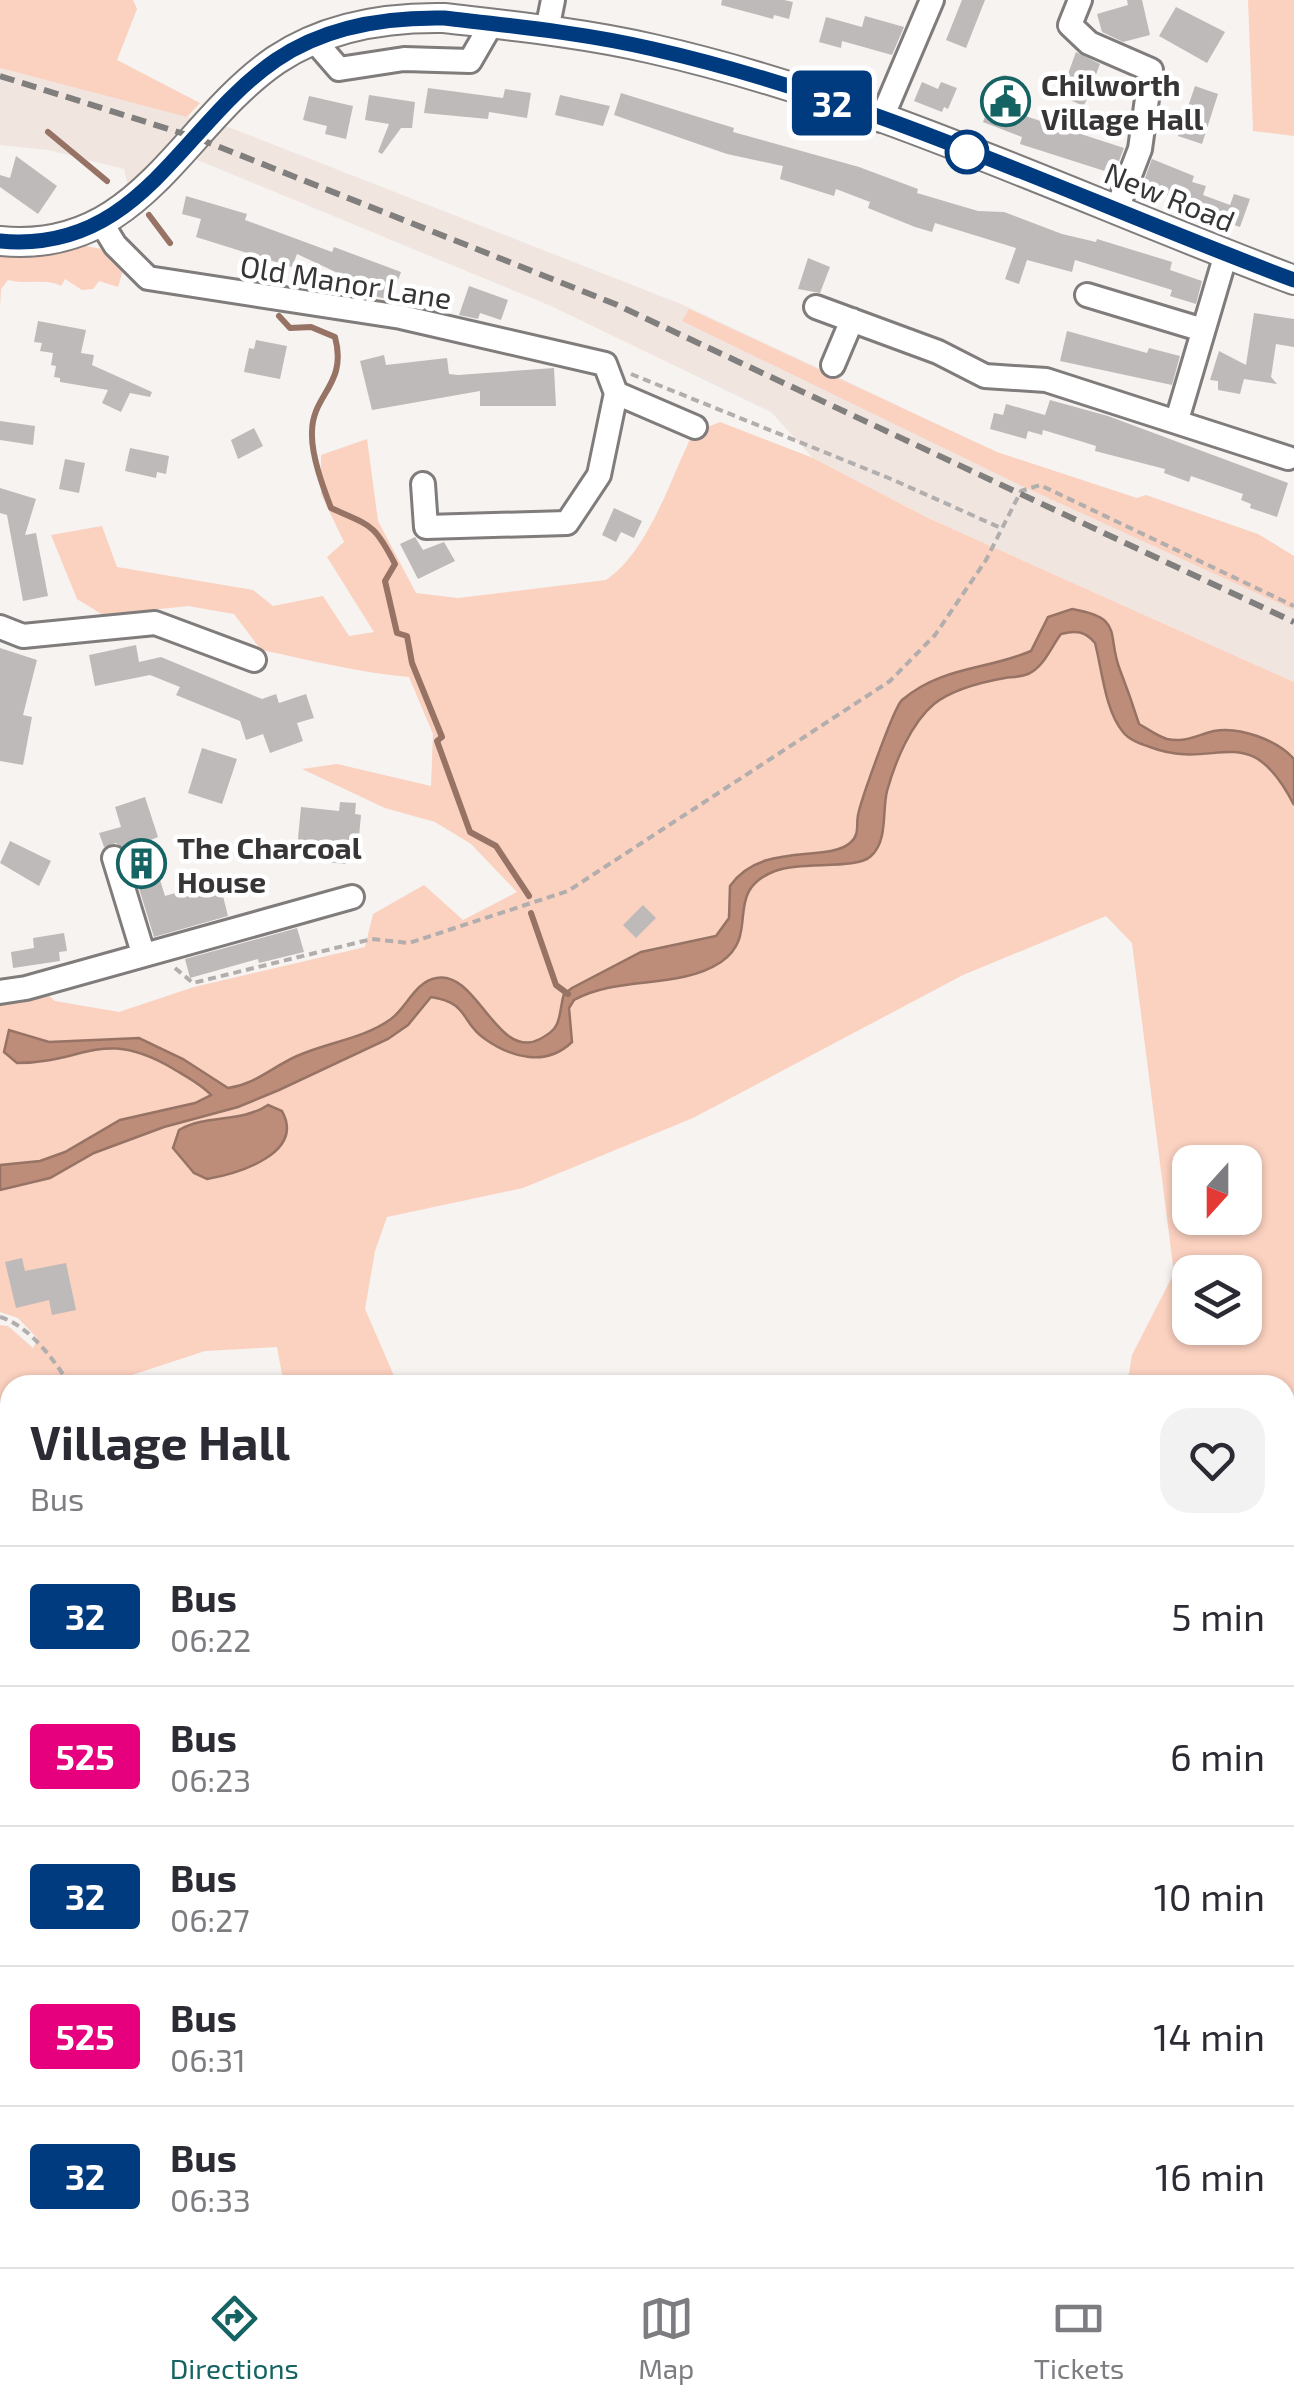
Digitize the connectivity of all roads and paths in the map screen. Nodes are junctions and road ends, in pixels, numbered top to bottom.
1 (552, 0) edge
2 (932, 0) edge
3 (1080, 0) edge
4 (492, 23) junction
5 (547, 30) junction
6 (313, 39) junction
7 (882, 120) junction
8 (1117, 209) junction
9 (101, 222) junction
10 (0, 241) edge
11 (1226, 254) junction
12 (1294, 280) edge
13 (1087, 295) dead end
14 (816, 307) dead end
15 (852, 320) junction
16 (1204, 330) junction
17 (604, 363) junction
18 (833, 365) dead end
19 (616, 393) junction
20 (1176, 420) junction
21 (695, 427) dead end
22 (1288, 458) dead end
23 (424, 484) dead end
24 (1000, 528) junction
25 (1294, 606) edge
26 (0, 628) edge
27 (254, 660) dead end
28 (114, 858) dead end
29 (352, 897) dead end
30 (143, 953) junction
31 (193, 983) dead end
32 (0, 992) edge
33 (0, 1317) edge
34 (64, 1375) edge
35 (447, 2267) edge
36 (472, 2267) edge

1 - 5 street
2 - 7 street
3 - 8 street
4 - 5 main road, New Road
4 - 6 main road, New Road
4 - 6 street
5 - 7 main road, New Road
6 - 9 main road, New Road
7 - 8 main road, New Road
8 - 11 main road, New Road
9 - 10 main road, New Road
9 - 17 street, Old Manor Lane
11 - 12 main road, New Road
11 - 16 street
13 - 16 street
14 - 15 street
15 - 18 street
15 - 20 street
16 - 20 street
17 - 19 street
17 - 24 path
19 - 21 street
19 - 23 street
20 - 22 street
24 - 25 path
24 - 31 path
26 - 27 street
28 - 30 street
29 - 30 street
30 - 32 street
33 - 34 path
35 - 36 path

